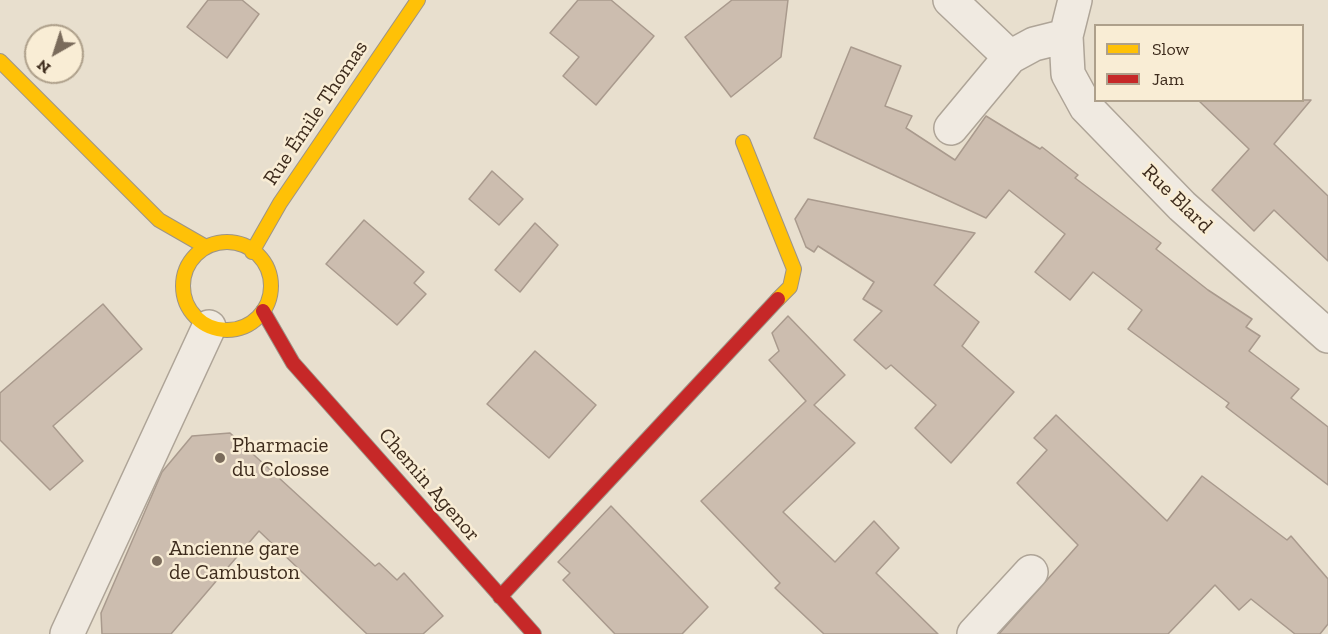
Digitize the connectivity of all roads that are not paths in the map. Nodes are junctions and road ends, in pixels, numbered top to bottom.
1 (418, 0) edge
2 (951, 0) edge
3 (1076, 0) edge
4 (1066, 36) junction
5 (1010, 57) junction
6 (0, 62) edge
7 (951, 128) dead end
8 (743, 142) dead end
9 (159, 220) junction
10 (206, 247) junction
11 (252, 252) junction
12 (181, 258) junction
13 (263, 311) junction
14 (224, 328) junction
15 (1328, 336) edge
16 (293, 363) junction
17 (1031, 572) dead end
18 (500, 597) junction
19 (67, 634) edge
20 (534, 634) edge
21 (974, 634) edge

1 - 11 main road, Rue Émile Thomas
2 - 5 street
3 - 4 street, Rue Blard
4 - 5 street
4 - 15 street, Rue Blard
5 - 7 street
6 - 9 main road
8 - 18 main road
9 - 10 main road
9 - 12 main road
10 - 11 main road
10 - 12 main road
11 - 13 main road
12 - 14 main road
13 - 14 main road
13 - 16 main road, Chemin Agenor
14 - 16 main road, Chemin Agenor
14 - 19 street
16 - 18 main road, Chemin Agenor
17 - 21 street
18 - 20 main road, Chemin Agenor

